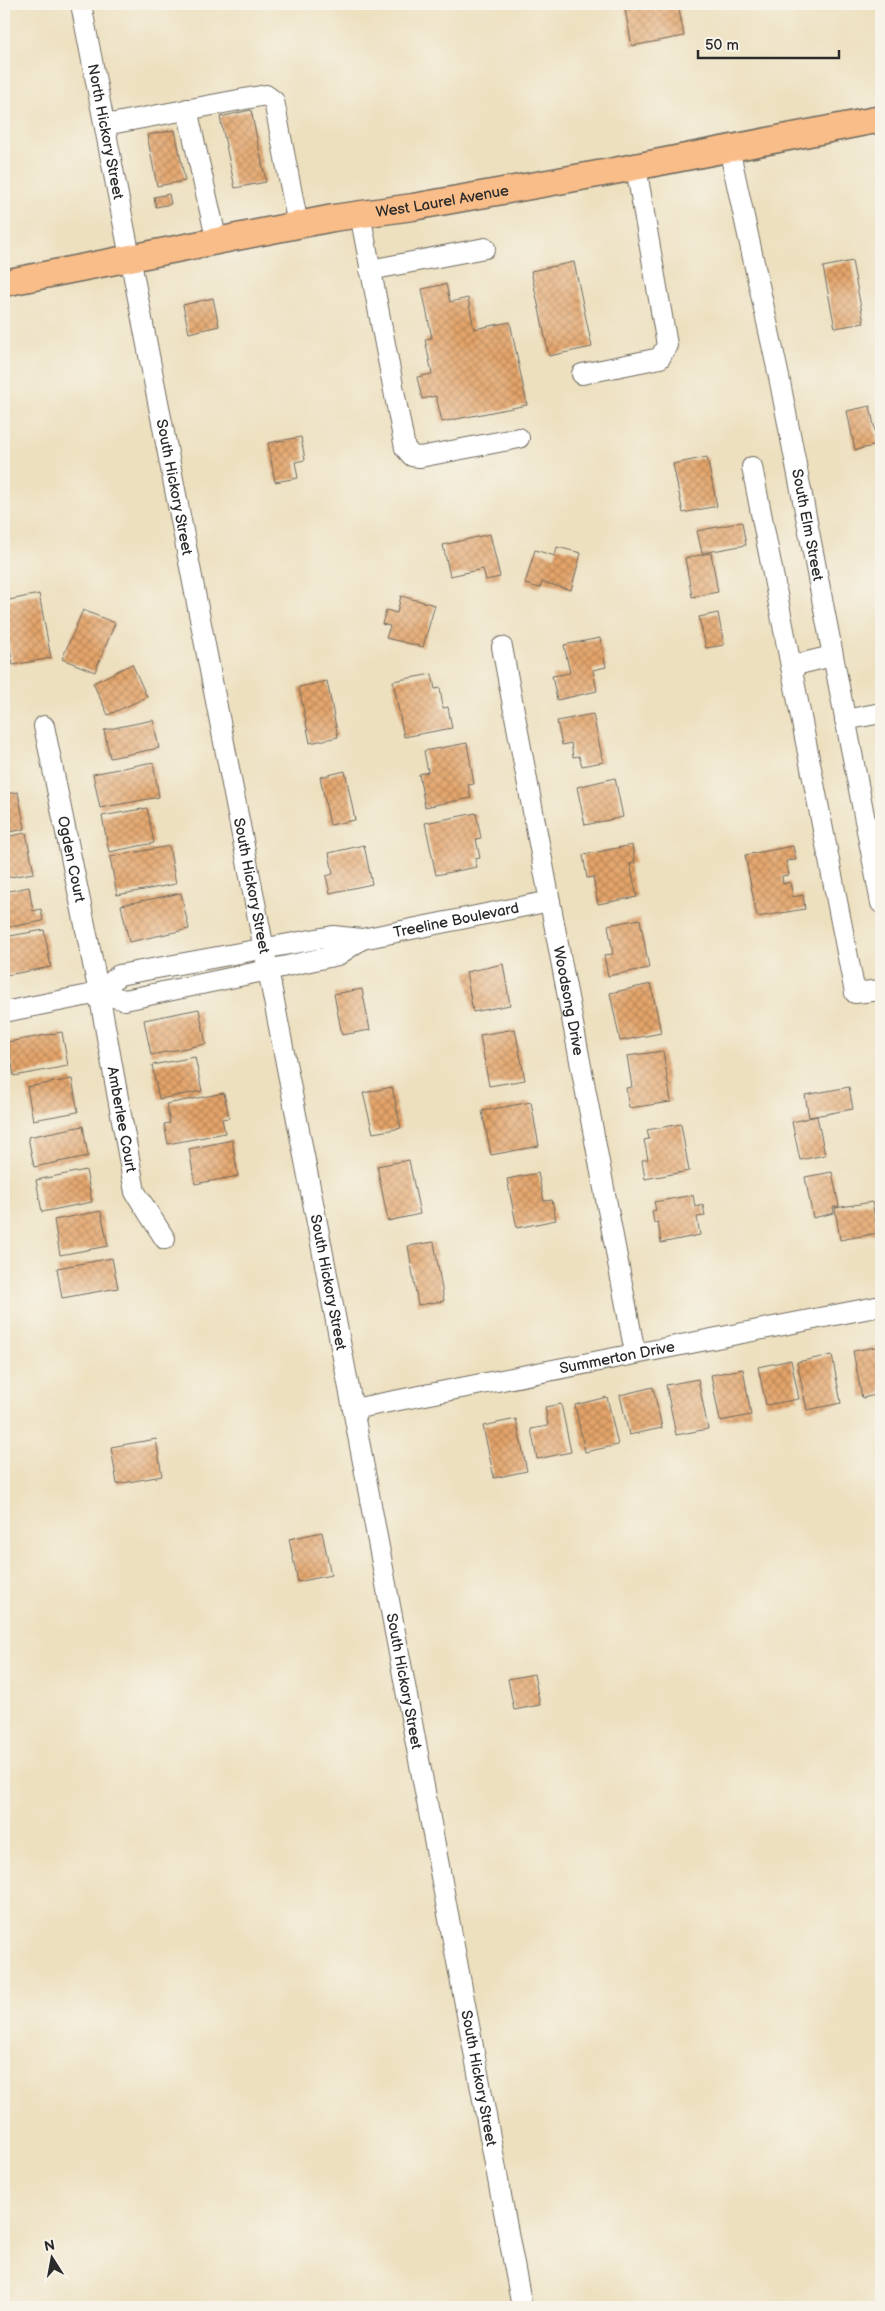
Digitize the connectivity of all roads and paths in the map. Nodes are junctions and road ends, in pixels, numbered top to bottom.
1 (81, 4) edge
2 (187, 109) junction
3 (881, 119) edge
4 (105, 125) junction
5 (729, 148) junction
6 (636, 166) junction
7 (360, 214) junction
8 (298, 225) junction
9 (217, 242) junction
10 (485, 248) dead end
11 (131, 259) junction
12 (370, 270) junction
13 (4, 283) edge
14 (582, 374) dead end
15 (519, 438) dead end
16 (752, 466) dead end
17 (502, 648) dead end
18 (832, 656) junction
19 (791, 666) junction
20 (881, 713) edge
21 (845, 720) junction
22 (44, 726) dead end
23 (550, 902) junction
24 (881, 903) edge
25 (362, 939) junction
26 (263, 947) junction
27 (268, 970) junction
28 (881, 990) edge
29 (99, 993) junction
30 (4, 1012) edge
31 (165, 1239) dead end
32 (881, 1306) edge
33 (635, 1353) junction
34 (353, 1409) junction
35 (522, 2307) edge

1 - 4 street, North Hickory Street
2 - 4 street
2 - 8 street
2 - 9 street
3 - 5 main road, West Laurel Avenue
4 - 11 street, North Hickory Street
5 - 6 main road, West Laurel Avenue
5 - 18 street, South Elm Street
6 - 7 main road, West Laurel Avenue
6 - 14 street
7 - 8 main road, West Laurel Avenue
7 - 12 street
8 - 9 main road, West Laurel Avenue
9 - 11 main road, West Laurel Avenue
10 - 12 street
11 - 13 main road, West Laurel Avenue
11 - 26 street, South Hickory Street
12 - 15 street
16 - 19 street
17 - 23 street, Woodsong Drive
18 - 19 street
18 - 21 street, South Elm Street
19 - 28 street
20 - 21 street
21 - 24 street, South Elm Street
22 - 29 street, Ogden Court
23 - 25 street, Treeline Boulevard
23 - 33 street, Woodsong Drive
25 - 26 street, Treeline Boulevard
25 - 27 street, Treeline Boulevard
26 - 27 street, South Hickory Street
26 - 29 street, Treeline Boulevard
27 - 29 street, Treeline Boulevard
27 - 34 street, South Hickory Street
29 - 30 street
29 - 31 street, Amberlee Court
32 - 33 street, Summerton Drive
33 - 34 street, Summerton Drive
34 - 35 street, South Hickory Street

